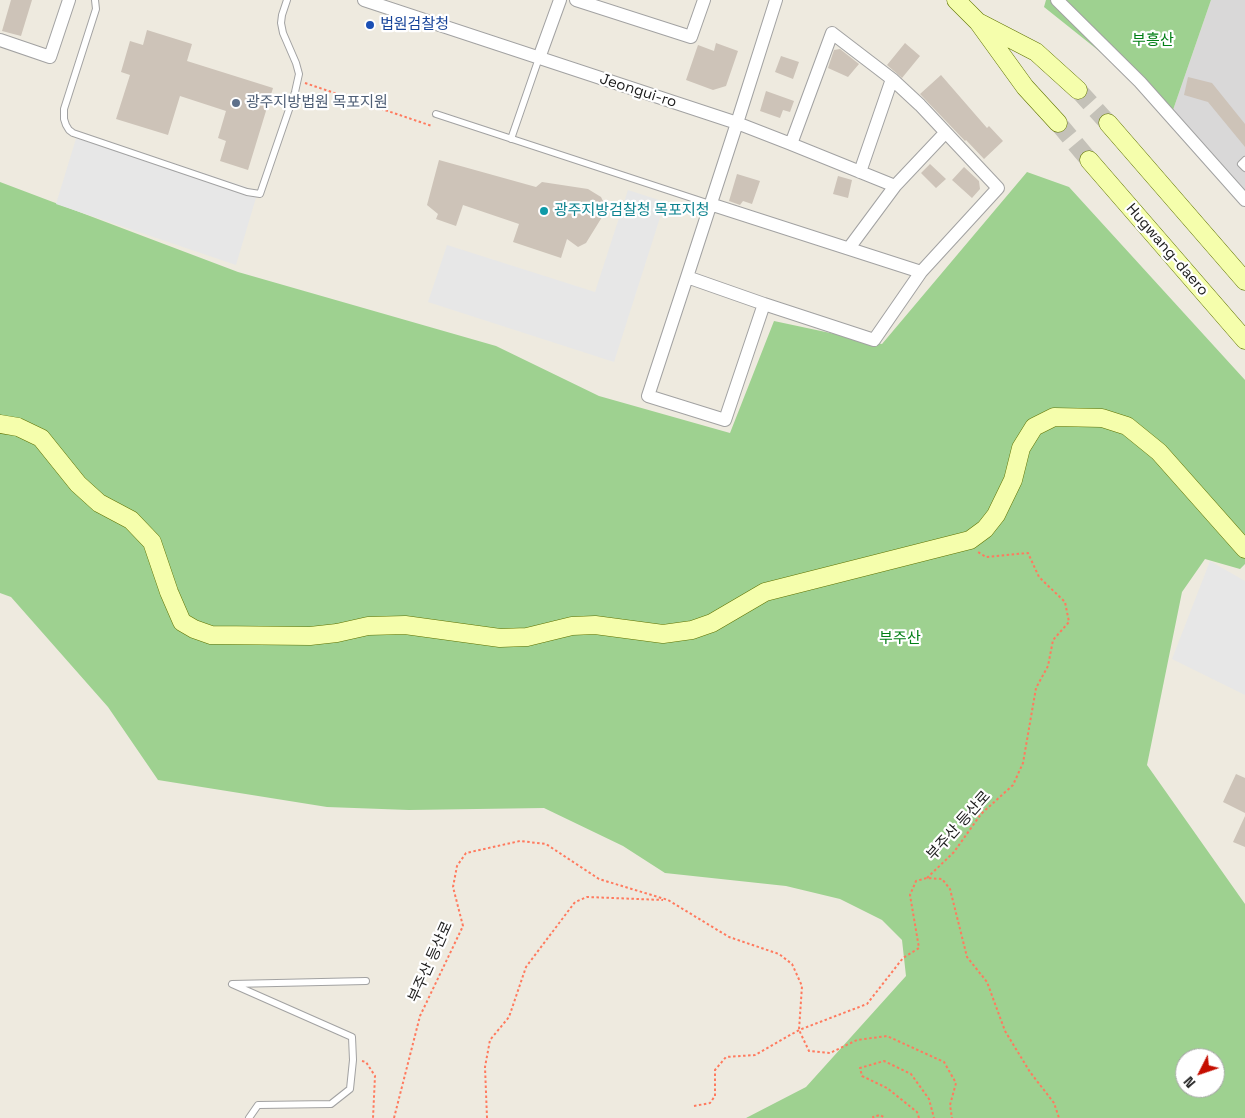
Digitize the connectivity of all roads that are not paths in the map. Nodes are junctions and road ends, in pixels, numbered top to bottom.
1 (69, 0) edge
2 (95, 0) edge
3 (287, 0) edge
4 (364, 0) edge
5 (560, 0) edge
6 (576, 0) edge
7 (704, 0) edge
8 (776, 0) edge
9 (956, 0) edge
10 (1057, 0) edge
11 (978, 22) junction
12 (0, 40) edge
13 (539, 58) junction
14 (892, 79) junction
15 (1078, 90) tunnel mouth
16 (436, 114) dead end
17 (737, 123) junction
18 (1058, 123) tunnel mouth
19 (1108, 123) tunnel mouth
20 (945, 133) junction
21 (511, 139) junction
22 (791, 144) junction
23 (1089, 160) tunnel mouth
24 (1245, 160) edge
25 (1245, 168) edge
26 (860, 172) junction
27 (895, 186) junction
28 (1245, 200) edge
29 (710, 204) junction
30 (849, 248) junction
31 (921, 272) junction
32 (687, 277) junction
33 (1245, 281) edge
34 (764, 304) junction
35 (1245, 340) edge
36 (0, 424) edge
37 (1245, 549) edge
38 (366, 980) dead end
39 (249, 1118) edge

1 - 12 street
2 - 3 lane
4 - 13 street, Jeongui-ro
5 - 13 street
6 - 7 street
8 - 17 street
9 - 11 street
10 - 28 street
11 - 15 street
11 - 18 street
13 - 17 street, Jeongui-ro
13 - 21 lane
14 - 20 street
14 - 22 street
14 - 26 street
16 - 21 lane
17 - 22 street, Jeongui-ro
17 - 29 street
19 - 33 street
20 - 27 street
20 - 31 street
21 - 29 lane
22 - 26 street, Jeongui-ro
23 - 35 street, Hugwang-daero
24 - 25 lane
26 - 27 street, Jeongui-ro
27 - 30 street
29 - 30 street
29 - 32 street
30 - 31 street
31 - 34 street
32 - 34 street
32 - 34 street
36 - 37 street
38 - 39 lane

